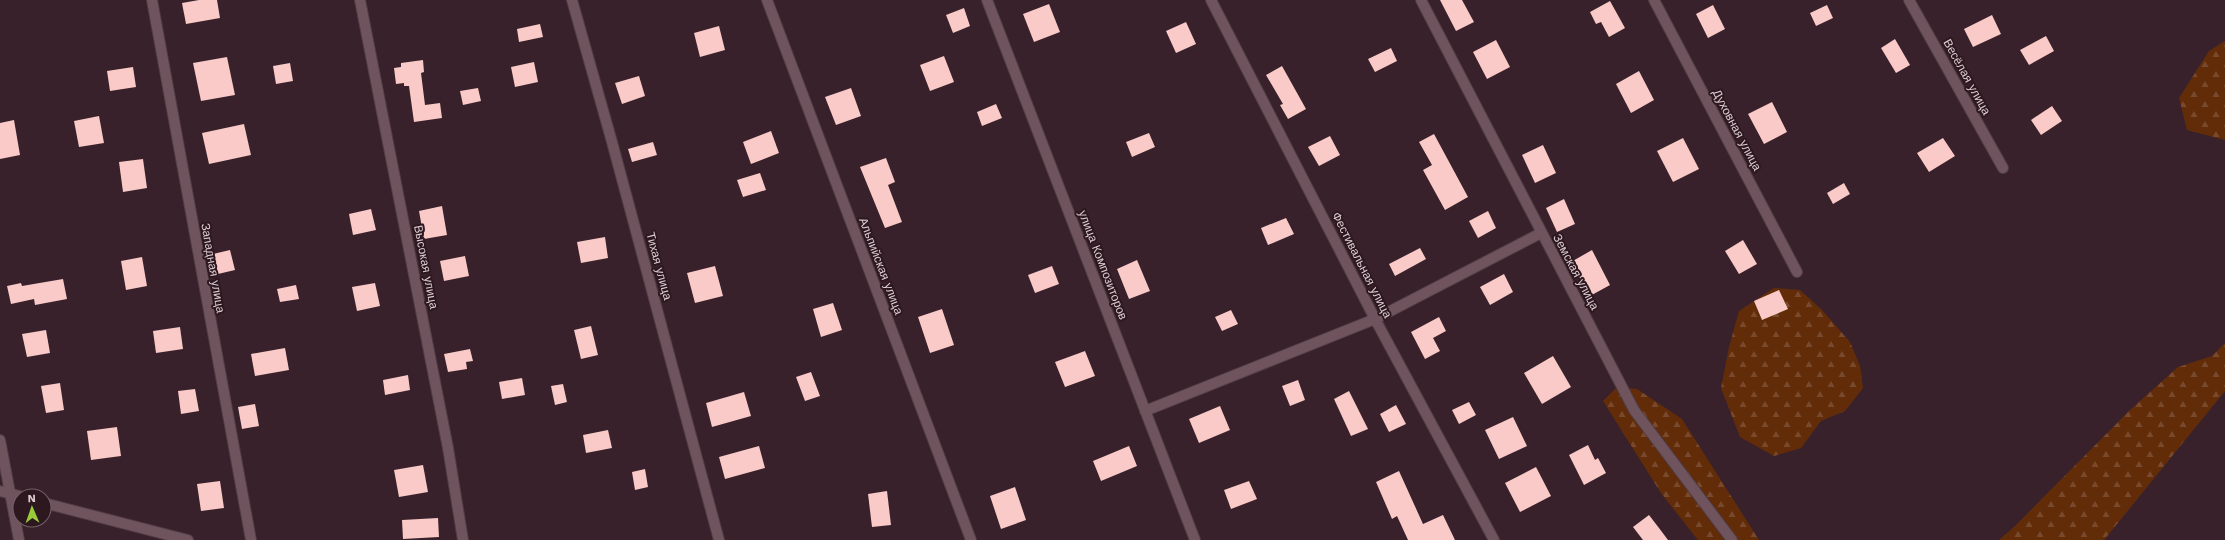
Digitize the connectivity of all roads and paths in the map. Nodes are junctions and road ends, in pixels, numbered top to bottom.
1 (152, 0) edge
2 (360, 0) edge
3 (572, 0) edge
4 (767, 0) edge
5 (987, 0) edge
6 (1211, 0) edge
7 (1421, 0) edge
8 (1654, 0) edge
9 (1909, 0) edge
10 (2003, 168) dead end
11 (1541, 233) junction
12 (1797, 272) dead end
13 (1375, 319) junction
14 (1145, 411) junction
15 (0, 440) edge
16 (10, 494) edge
17 (52, 505) edge
18 (19, 540) edge
19 (188, 540) edge
20 (251, 540) edge
21 (462, 540) edge
22 (718, 540) edge
23 (971, 540) edge
24 (1195, 540) edge
25 (1494, 540) edge
26 (1732, 540) edge

1 - 20 street, Западная улица
2 - 21 street, Высокая улица
3 - 22 street, Тихая улица
4 - 23 street, Альпийская улица
5 - 14 street, улица Композиторов
6 - 13 street, Фестивальная улица
7 - 11 street, Земская улица
8 - 12 street, Духовная улица
9 - 10 street, Весёлая улица
11 - 13 street
11 - 26 street, Земская улица
13 - 14 street
13 - 25 street, Фестивальная улица
14 - 24 street, улица Композиторов
15 - 16 street
16 - 18 street
17 - 19 street

